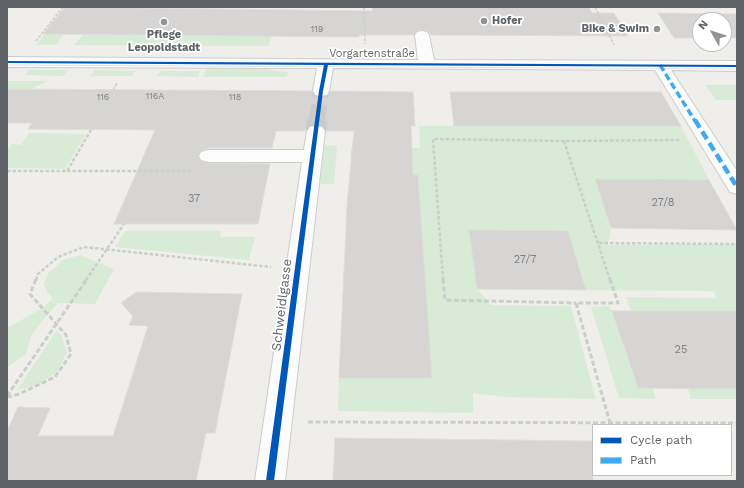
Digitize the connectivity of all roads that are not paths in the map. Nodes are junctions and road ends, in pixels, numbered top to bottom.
1 (422, 35) dead end
2 (13, 62) edge
3 (326, 64) junction
4 (427, 65) junction
5 (660, 65) junction
6 (737, 66) edge
7 (321, 91) tunnel mouth
8 (316, 131) tunnel mouth
9 (208, 156) dead end
10 (313, 156) junction
11 (737, 187) edge
12 (270, 481) edge

1 - 4 street
2 - 3 street, Vorgartenstraße
3 - 4 street, Vorgartenstraße
3 - 7 street
4 - 5 street, Vorgartenstraße
5 - 6 street, Vorgartenstraße
5 - 11 street
8 - 10 street, Schweidlgasse
9 - 10 street
10 - 12 street, Schweidlgasse

